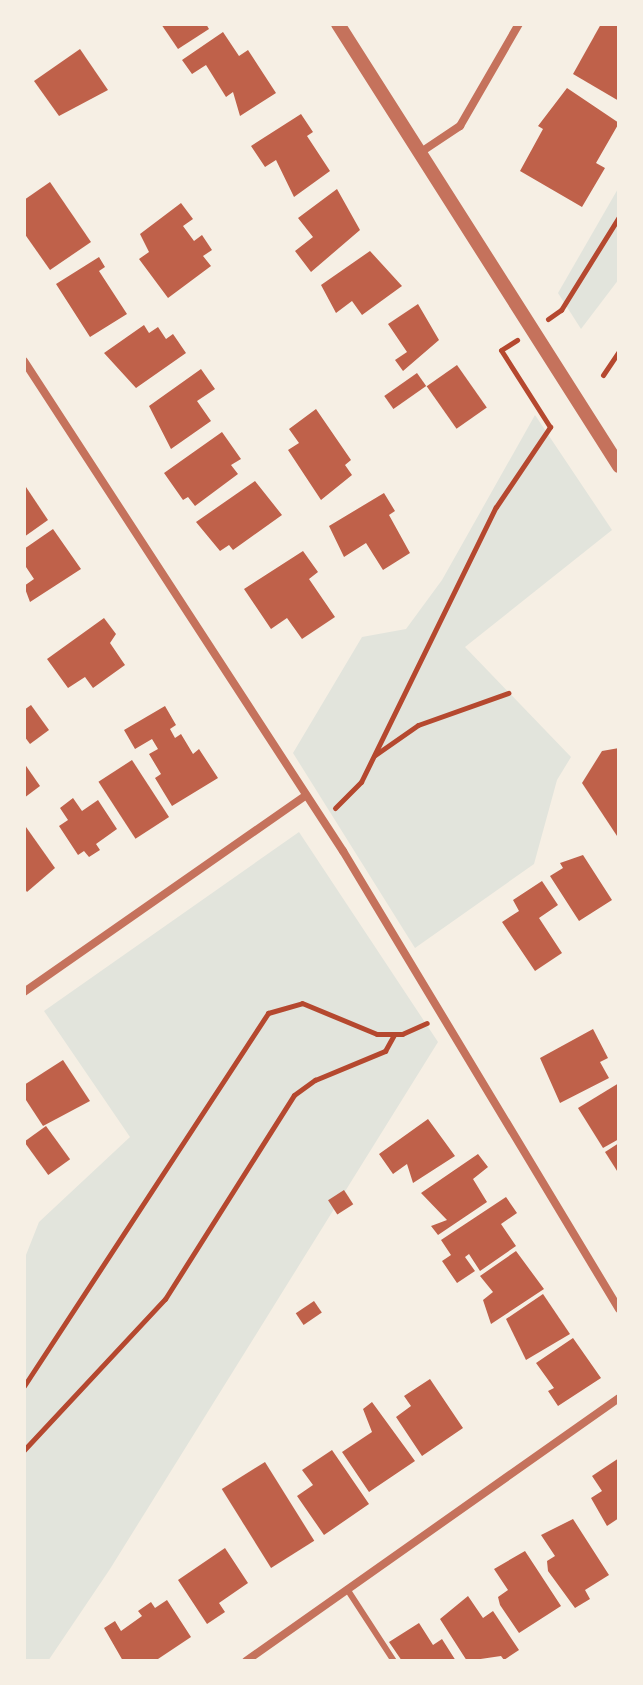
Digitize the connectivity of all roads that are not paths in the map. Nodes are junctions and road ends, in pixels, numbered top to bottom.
1 (338, 24) edge
2 (519, 24) edge
3 (421, 152) junction
4 (24, 361) edge
5 (619, 466) edge
6 (306, 795) junction
7 (24, 992) edge
8 (619, 1309) edge
9 (619, 1398) edge
10 (347, 1589) junction
11 (246, 1661) edge
12 (394, 1661) edge

1 - 3 street
2 - 3 street
3 - 5 street
4 - 6 street
6 - 7 street
6 - 8 street
9 - 10 street
10 - 11 street
10 - 12 lane

